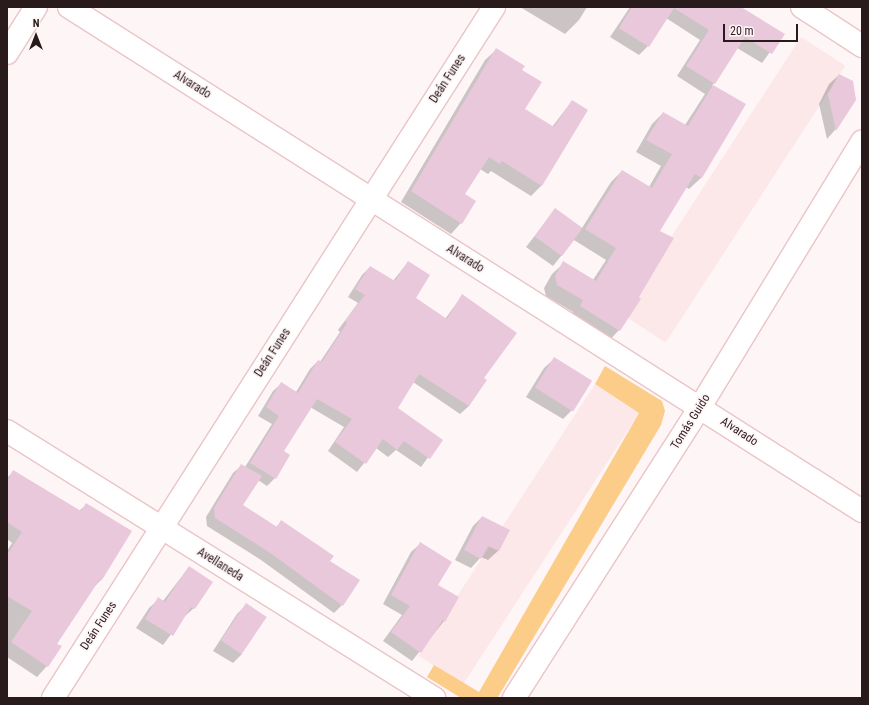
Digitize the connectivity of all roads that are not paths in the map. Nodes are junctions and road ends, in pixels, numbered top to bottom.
1 (36, 7) edge
2 (69, 7) edge
3 (494, 7) edge
4 (802, 7) edge
5 (862, 46) edge
6 (7, 53) edge
7 (862, 142) edge
8 (371, 200) junction
9 (700, 407) junction
10 (7, 431) edge
11 (862, 511) edge
12 (162, 528) junction
13 (53, 698) edge
14 (434, 698) edge
15 (514, 698) edge

1 - 6 street
2 - 8 street, Alvarado
3 - 8 street, Deán Funes
4 - 5 street
7 - 9 street, Tomás Guido
8 - 9 street, Alvarado
8 - 12 street, Deán Funes
9 - 11 street, Alvarado
9 - 15 street, Tomás Guido
10 - 12 street, Avellaneda
12 - 13 street, Deán Funes
12 - 14 street, Avellaneda

